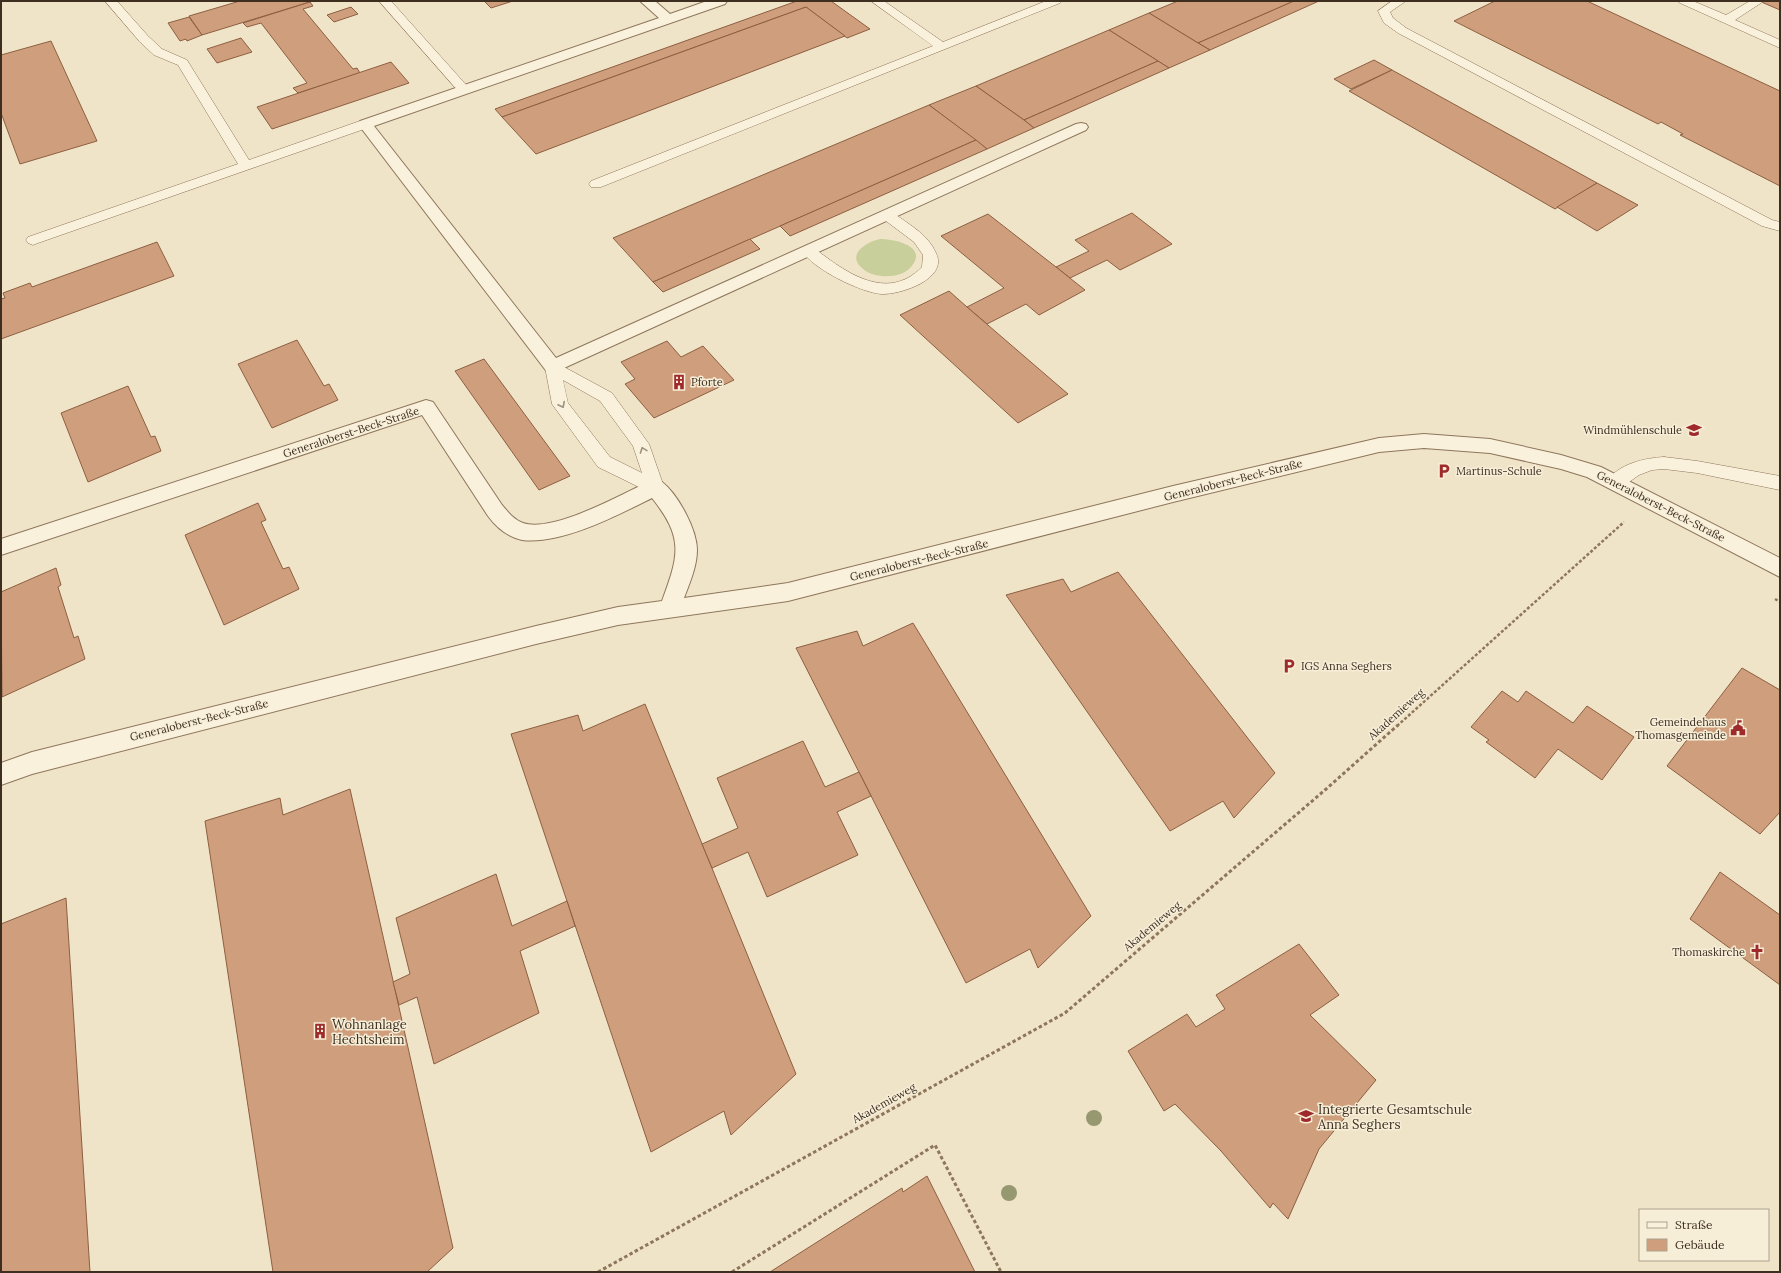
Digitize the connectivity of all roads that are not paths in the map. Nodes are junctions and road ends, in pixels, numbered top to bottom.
1 (111, 1) edge
2 (385, 1) edge
3 (647, 1) edge
4 (720, 1) edge
5 (877, 1) edge
6 (1055, 1) edge
7 (1400, 1) edge
8 (1684, 1) edge
9 (1758, 1) edge
10 (668, 19) junction
11 (1726, 20) junction
12 (1780, 44) edge
13 (942, 46) junction
14 (464, 90) junction
15 (365, 124) junction
16 (1081, 127) dead end
17 (246, 165) junction
18 (596, 184) dead end
19 (888, 215) junction
20 (1780, 227) edge
21 (33, 240) dead end
22 (809, 251) junction
23 (553, 367) junction
24 (1616, 482) junction
25 (1780, 483) edge
26 (655, 486) junction
27 (1, 547) edge
28 (1780, 568) edge
29 (670, 608) junction
30 (32, 763) junction
31 (1, 767) edge
32 (1, 774) edge

1 - 17 lane
2 - 14 lane
3 - 10 street
4 - 10 street
5 - 13 lane
6 - 13 lane
7 - 20 lane
8 - 11 lane
9 - 11 lane
10 - 14 street
11 - 12 lane
13 - 18 lane
14 - 15 street
15 - 17 lane
15 - 23 street
16 - 19 street
17 - 21 lane
19 - 22 street
19 - 22 lane
22 - 23 street
26 -> 23 lane
23 -> 26 lane
24 - 25 lane
24 - 28 street, Generaloberst-Beck-Straße
24 - 29 street, Generaloberst-Beck-Straße
26 - 27 street, Generaloberst-Beck-Straße
26 - 29 street
29 - 30 street, Generaloberst-Beck-Straße
30 - 31 street, Generaloberst-Beck-Straße
30 - 32 street, Generaloberst-Beck-Straße

